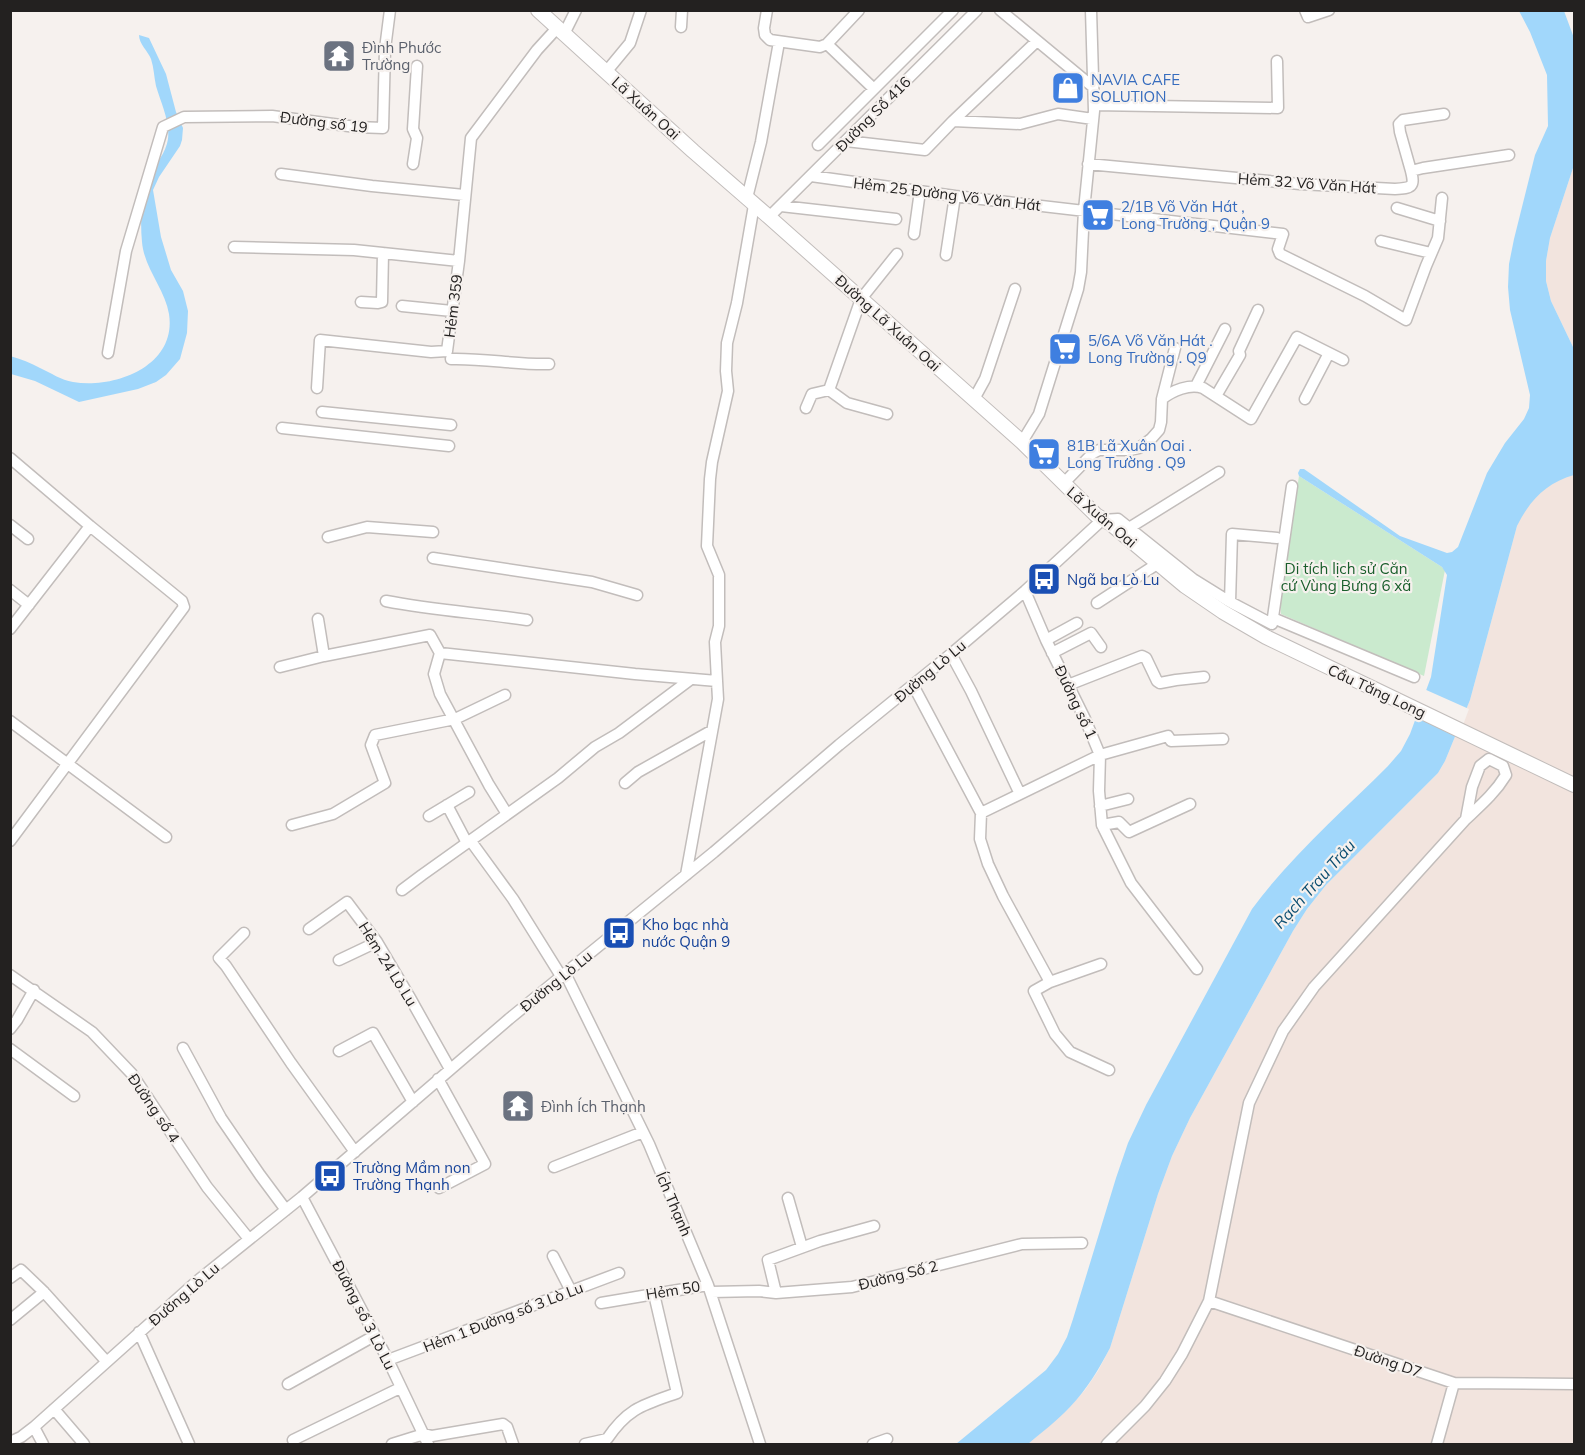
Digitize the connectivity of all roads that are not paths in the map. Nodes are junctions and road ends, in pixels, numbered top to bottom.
1 (390, 10) edge
2 (538, 10) edge
3 (576, 10) edge
4 (641, 10) edge
5 (682, 10) edge
6 (767, 10) edge
7 (859, 10) edge
8 (952, 10) edge
9 (977, 10) edge
10 (1000, 10) edge
11 (1091, 10) edge
12 (1305, 10) edge
13 (1329, 10) edge
14 (681, 27) dead end
15 (561, 30) junction
16 (1037, 40) junction
17 (779, 42) junction
18 (827, 44) junction
19 (1277, 61) dead end
20 (417, 66) dead end
21 (606, 72) junction
22 (1093, 87) junction
23 (874, 89) junction
24 (1094, 105) junction
25 (1444, 114) dead end
26 (1094, 119) junction
27 (953, 121) junction
28 (846, 141) junction
29 (818, 145) dead end
30 (1509, 155) dead end
31 (413, 164) dead end
32 (1088, 164) junction
33 (1412, 171) junction
34 (281, 174) dead end
35 (811, 176) junction
36 (920, 191) junction
37 (464, 195) junction
38 (955, 196) junction
39 (1442, 198) dead end
40 (750, 201) junction
41 (781, 206) junction
42 (1397, 208) dead end
43 (1084, 210) junction
44 (770, 217) junction
45 (896, 219) dead end
46 (1440, 221) junction
47 (914, 234) dead end
48 (1381, 241) dead end
49 (234, 247) dead end
50 (383, 253) junction
51 (897, 254) dead end
52 (1431, 254) junction
53 (946, 255) dead end
54 (459, 261) junction
55 (1015, 290) dead end
56 (861, 298) junction
57 (361, 302) dead end
58 (402, 306) dead end
59 (1258, 310) dead end
60 (452, 311) junction
61 (1225, 329) dead end
62 (1175, 348) dead end
63 (108, 353) dead end
64 (1329, 353) junction
65 (449, 355) junction
66 (1343, 360) dead end
67 (549, 364) dead end
68 (1197, 386) junction
69 (317, 388) dead end
70 (829, 390) junction
71 (1216, 396) junction
72 (974, 399) junction
73 (1162, 399) junction
74 (1305, 399) dead end
75 (806, 408) dead end
76 (322, 412) dead end
77 (886, 414) dead end
78 (451, 425) dead end
79 (282, 428) dead end
80 (1022, 442) junction
81 (448, 446) dead end
82 (10, 458) edge
83 (1219, 472) dead end
84 (1063, 484) junction
85 (1292, 486) dead end
86 (1102, 520) junction
87 (10, 525) edge
88 (90, 525) junction
89 (1129, 528) junction
90 (433, 532) dead end
91 (328, 537) dead end
92 (1277, 538) dead end
93 (28, 539) dead end
94 (433, 558) dead end
95 (1157, 564) junction
96 (1185, 586) joint
97 (10, 590) edge
98 (1025, 591) junction
99 (637, 595) dead end
100 (386, 601) dead end
101 (1230, 602) junction
102 (1097, 603) dead end
103 (29, 605) junction
104 (318, 620) dead end
105 (527, 620) dead end
106 (1273, 621) junction
107 (1077, 624) dead end
108 (10, 629) edge
109 (1046, 640) junction
110 (1101, 647) dead end
111 (440, 653) junction
112 (1052, 653) junction
113 (951, 654) junction
114 (324, 656) junction
115 (280, 667) dead end
116 (1204, 677) dead end
117 (1414, 677) dead end
118 (691, 679) junction
119 (717, 681) junction
120 (1068, 684) junction
121 (913, 685) junction
122 (505, 694) dead end
123 (455, 719) junction
124 (10, 721) edge
125 (711, 731) junction
126 (1222, 739) dead end
127 (1100, 755) junction
128 (68, 764) junction
129 (625, 783) dead end
130 (1575, 785) edge
131 (469, 792) dead end
132 (1020, 794) junction
133 (1128, 799) dead end
134 (1190, 804) dead end
135 (447, 805) junction
136 (1100, 806) junction
137 (981, 813) junction
138 (507, 814) junction
139 (429, 816) dead end
140 (1466, 819) junction
141 (292, 825) dead end
142 (1102, 825) junction
143 (166, 837) dead end
144 (10, 841) edge
145 (469, 842) junction
146 (686, 875) junction
147 (402, 890) dead end
148 (309, 929) dead end
149 (244, 933) dead end
150 (377, 942) junction
151 (339, 960) dead end
152 (1101, 964) dead end
153 (1197, 969) dead end
154 (10, 975) edge
155 (563, 975) junction
156 (1050, 982) junction
157 (34, 990) junction
158 (10, 1029) edge
159 (183, 1048) dead end
160 (10, 1049) edge
161 (339, 1051) dead end
162 (450, 1069) junction
163 (1109, 1070) dead end
164 (438, 1079) junction
165 (74, 1096) dead end
166 (412, 1102) junction
167 (643, 1132) junction
168 (355, 1152) junction
169 (554, 1167) dead end
170 (439, 1188) dead end
171 (302, 1197) junction
172 (788, 1198) dead end
173 (286, 1210) junction
174 (874, 1226) dead end
175 (249, 1239) junction
176 (1082, 1244) dead end
177 (802, 1247) junction
178 (553, 1256) dead end
179 (619, 1273) dead end
180 (10, 1278) edge
181 (710, 1289) junction
182 (571, 1291) junction
183 (44, 1293) junction
184 (776, 1293) junction
185 (654, 1294) junction
186 (1209, 1301) junction
187 (601, 1303) dead end
188 (10, 1320) edge
189 (139, 1332) junction
190 (374, 1336) junction
191 (388, 1360) junction
192 (106, 1361) junction
193 (1454, 1383) junction
194 (288, 1384) dead end
195 (1575, 1384) edge
196 (400, 1388) junction
197 (54, 1409) junction
198 (34, 1427) junction
199 (426, 1439) edge
200 (886, 1439) dead end
201 (293, 1440) dead end
202 (10, 1442) edge
203 (42, 1444) edge
204 (84, 1444) edge
205 (189, 1444) edge
206 (392, 1444) edge
207 (513, 1444) edge
208 (585, 1444) edge
209 (760, 1444) edge
210 (873, 1444) edge
211 (1107, 1444) edge
212 (1437, 1444) edge

1 - 63 street, Đường số 19
2 - 15 main road, Lã Xuân Oai
3 - 15 street, Hẻm 359
4 - 21 street
5 - 14 street
6 - 17 street
7 - 18 street
8 - 23 street
9 - 28 street, Đường Số 416
10 - 16 street
11 - 22 street
12 - 13 street
15 - 21 main road, Lã Xuân Oai
15 - 37 street, Hẻm 359
16 - 22 street
16 - 27 street
17 - 18 street
17 - 40 street
18 - 23 street
19 - 24 street
20 - 31 street
21 - 40 main road, Lã Xuân Oai
22 - 24 street
23 - 29 street
24 - 26 street
25 - 33 street
26 - 27 street
26 - 32 street
27 - 28 street
28 - 35 street, Đường Số 416
30 - 33 street
32 - 33 street, Hẻm 32 Võ Văn Hát
32 - 43 street
34 - 37 street
35 - 36 street, Hẻm 25 Đường Võ Văn Hát
35 - 41 street, Đường Số 416
36 - 38 street, Hẻm 25 Đường Võ Văn Hát
36 - 47 street
37 - 54 street, Hẻm 359
38 - 43 street, Hẻm 25 Đường Võ Văn Hát
38 - 53 street
39 - 46 street
40 - 44 main road, Đường Lã Xuân Oai
40 - 119 street
41 - 44 street, Đường Số 416
41 - 45 street
42 - 46 street
43 - 52 street, Hẻm 25 Đường Võ Văn Hát
43 - 80 street
44 - 56 main road, Đường Lã Xuân Oai
46 - 52 street
48 - 52 street
49 - 50 street
50 - 54 street
50 - 57 street
51 - 56 street
54 - 60 street, Hẻm 359
55 - 72 street
56 - 70 street
56 - 72 main road, Đường Lã Xuân Oai
58 - 60 street
59 - 71 street
60 - 65 street, Hẻm 359
61 - 68 street
62 - 73 street
64 - 66 street
64 - 71 street
64 - 74 street
65 - 67 street
65 - 69 street
68 - 71 street
68 - 73 street
70 - 75 street
70 - 77 street
72 - 80 main road, Đường Lã Xuân Oai
73 - 84 street
76 - 78 street
79 - 81 street
80 - 84 main road, Lã Xuân Oai
82 - 88 street
83 - 89 street
84 - 86 main road, Lã Xuân Oai
85 - 106 street
86 - 89 street
86 - 95 main road, Lã Xuân Oai
86 - 98 street, Đường Lò Lu
87 - 93 street
88 - 103 street
88 - 128 street
89 - 101 street
90 - 91 street
92 - 101 street
94 - 99 street
95 - 96 main road, Lã Xuân Oai
95 - 102 street
96 - 130 main road, Cầu Tăng Long
97 - 103 street
98 - 109 street, Đường số 1
98 - 113 street, Đường Lò Lu
100 - 105 street
101 - 106 street
103 - 108 street
104 - 114 street
106 - 117 street
107 - 109 street
109 - 112 street, Đường số 1
110 - 112 street
111 - 114 street
111 - 118 street
111 - 123 street
112 - 120 street, Đường số 1
113 - 121 street, Đường Lò Lu
113 - 132 street
114 - 115 street
116 - 120 street
118 - 119 street
118 - 138 street
119 - 125 street
120 - 127 street, Đường số 1
121 - 137 street
121 - 146 street, Đường Lò Lu
122 - 123 street
123 - 138 street
123 - 141 street
124 - 128 street
125 - 129 street
125 - 146 street
126 - 127 street
127 - 132 street
127 - 136 street, Đường số 1
128 - 143 street
128 - 144 street
131 - 135 street
132 - 137 street
133 - 136 street
134 - 142 street
135 - 139 street
135 - 145 street, Ích Thạnh
136 - 142 street, Đường số 1
137 - 156 street
138 - 145 street
140 - 140 street
140 - 186 street
142 - 153 street, Đường số 1
145 - 147 street
145 - 155 street, Ích Thạnh
146 - 155 street, Đường Lò Lu
148 - 150 street, Hẻm 24 Lò Lu
149 - 168 street
150 - 151 street
150 - 162 street, Hẻm 24 Lò Lu
152 - 156 street
154 - 157 street, Đường số 4
155 - 162 street, Đường Lò Lu
155 - 167 street, Ích Thạnh
156 - 163 street
157 - 158 street
157 - 175 street, Đường số 4
159 - 173 street
160 - 165 street
161 - 166 street
162 - 164 street, Đường Lò Lu
164 - 166 street, Đường Lò Lu
164 - 170 street
166 - 168 street, Đường Lò Lu
167 - 169 street
167 - 181 street, Ích Thạnh
168 - 171 street, Đường Lò Lu
171 - 173 street, Đường Lò Lu
171 - 190 street, Đường số 3 Lò Lu
172 - 177 street
173 - 175 street, Đường Lò Lu
174 - 177 street
175 - 189 street, Đường Lò Lu
176 - 184 street, Đường Số 2
177 - 184 street
178 - 182 street
179 - 182 street, Hẻm 1 Đường số 3 Lò Lu
180 - 183 street
181 - 184 street, Đường Số 2
181 - 185 street, Hẻm 50
181 - 209 street, Ích Thạnh
182 - 191 street, Hẻm 1 Đường số 3 Lò Lu
183 - 188 street
183 - 192 street
185 - 187 street, Hẻm 50
185 - 208 street
186 - 193 street, Đường D7
186 - 211 street
189 - 192 street, Đường Lò Lu
189 - 205 street
190 - 191 street, Đường số 3 Lò Lu
190 - 194 street
191 - 196 street, Đường số 3 Lò Lu
192 - 197 street, Đường Lò Lu
193 - 195 street, Đường D7
193 - 212 street
196 - 199 street, Đường số 3 Lò Lu
196 - 201 street
197 - 198 street, Đường Lò Lu
197 - 204 street
198 - 202 street, Đường Lò Lu
198 - 203 street
199 - 206 street
199 - 207 street
200 - 210 street

